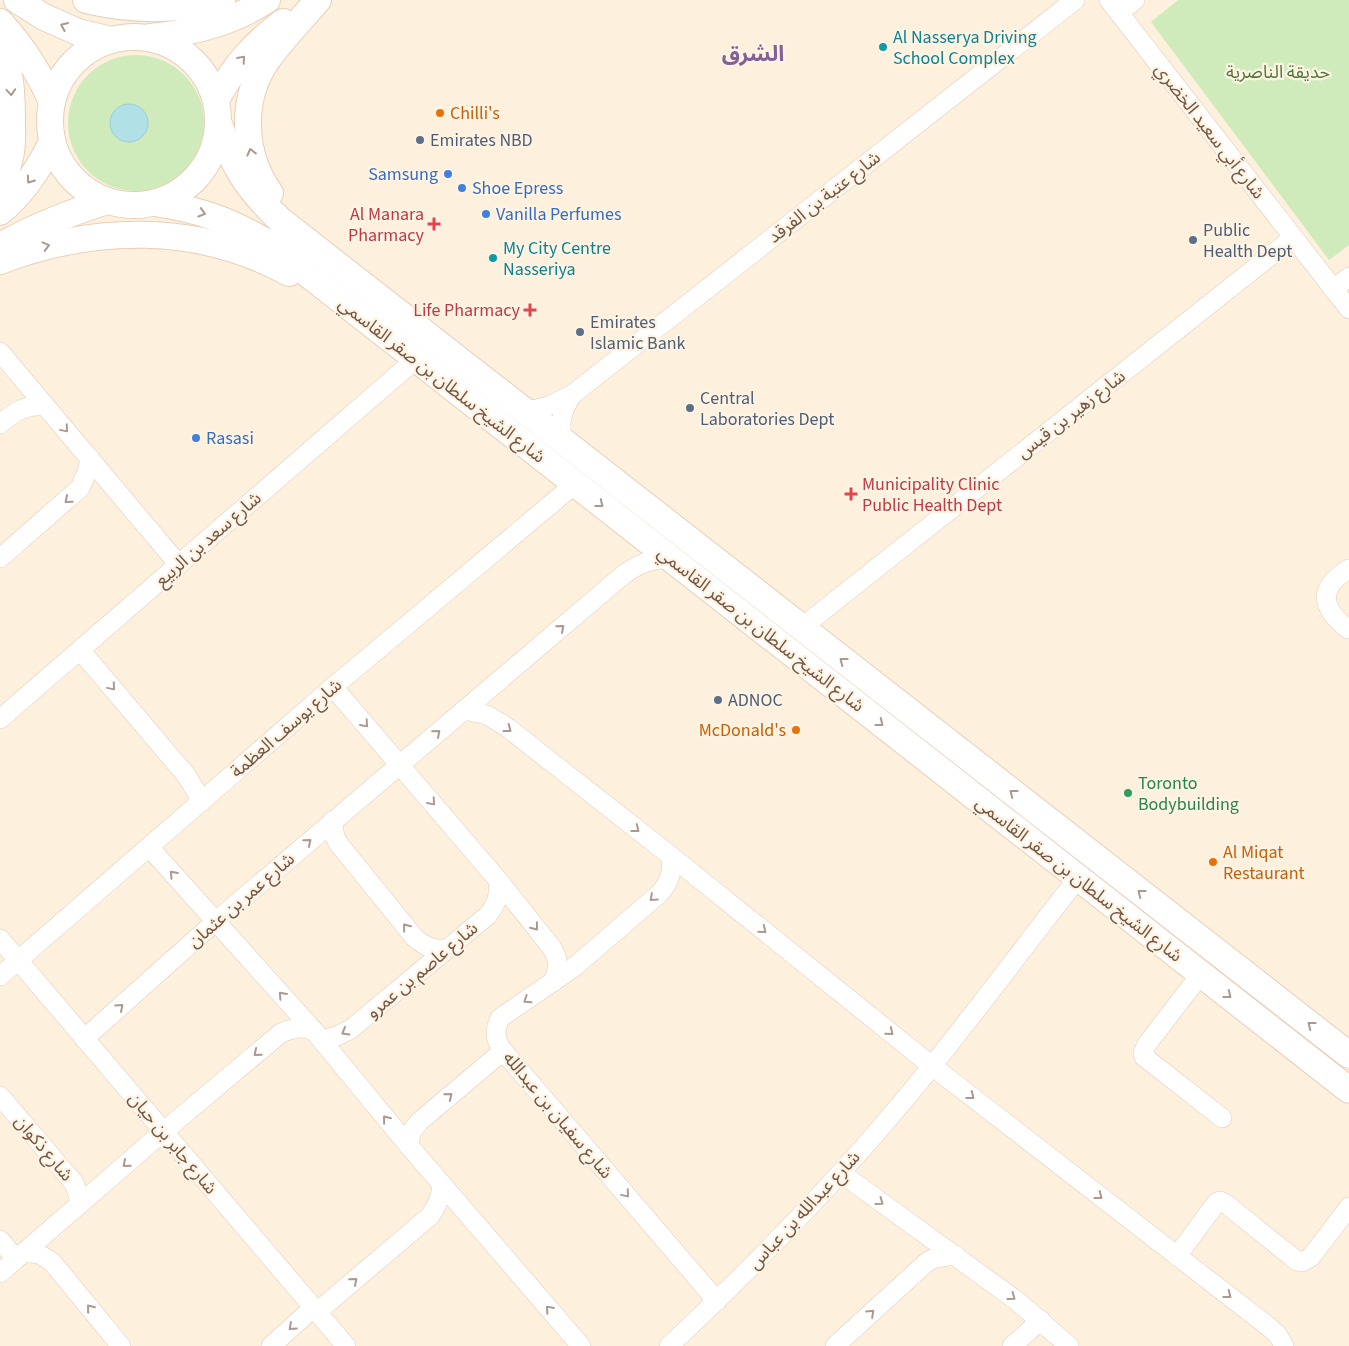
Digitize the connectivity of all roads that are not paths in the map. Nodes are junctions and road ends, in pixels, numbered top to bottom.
1 (17, 0) edge
2 (86, 0) edge
3 (222, 0) edge
4 (267, 0) edge
5 (312, 0) edge
6 (318, 0) edge
7 (1075, 0) edge
8 (1135, 0) edge
9 (1114, 6) edge
10 (133, 8) junction
11 (0, 22) edge
12 (128, 39) junction
13 (0, 44) edge
14 (52, 102) junction
15 (217, 112) junction
16 (52, 142) junction
17 (0, 187) edge
18 (106, 201) junction
19 (155, 203) junction
20 (0, 212) edge
21 (303, 238) junction
22 (1293, 238) junction
23 (0, 246) edge
24 (0, 261) edge
25 (1349, 277) edge
26 (1334, 289) junction
27 (343, 302) junction
28 (1349, 309) edge
29 (0, 352) edge
30 (416, 359) junction
31 (572, 394) junction
32 (45, 406) junction
33 (522, 410) junction
34 (0, 424) edge
35 (562, 440) junction
36 (90, 458) junction
37 (575, 484) junction
38 (0, 558) edge
39 (670, 558) junction
40 (179, 565) junction
41 (1349, 571) edge
42 (801, 628) junction
43 (1349, 630) edge
44 (80, 650) junction
45 (333, 688) junction
46 (464, 710) junction
47 (0, 719) edge
48 (400, 765) junction
49 (201, 802) junction
50 (332, 821) junction
51 (149, 847) junction
52 (671, 856) junction
53 (1078, 878) junction
54 (498, 880) junction
55 (1100, 895) junction
56 (1164, 911) junction
57 (216, 921) junction
58 (0, 939) edge
59 (446, 949) junction
60 (18, 960) junction
61 (1201, 974) junction
62 (0, 976) edge
63 (553, 982) junction
64 (318, 1036) junction
65 (84, 1039) junction
66 (503, 1051) junction
67 (1349, 1055) edge
68 (932, 1066) junction
69 (1349, 1090) edge
70 (0, 1096) edge
71 (1222, 1118) dead end
72 (163, 1132) junction
73 (409, 1146) junction
74 (841, 1173) junction
75 (442, 1186) junction
76 (81, 1203) junction
77 (1349, 1207) edge
78 (0, 1240) edge
79 (955, 1255) junction
80 (20, 1256) junction
81 (1177, 1256) junction
82 (0, 1273) edge
83 (717, 1301) junction
84 (315, 1310) junction
85 (1041, 1320) junction
86 (121, 1346) edge
87 (271, 1346) edge
88 (346, 1346) edge
89 (580, 1346) edge
90 (669, 1346) edge
91 (835, 1346) edge
92 (1012, 1346) edge
93 (1069, 1346) edge
94 (1284, 1346) edge

12 -> 1 main road
2 - 10 main road
3 - 10 main road
4 - 12 main road
15 -> 5 main road
21 -> 6 main road
7 - 31 street, شارع عتبة بن الفرقد
8 - 9 street
9 - 22 street, شارع أبي سعيد الخضري
10 - 12 main road
11 - 14 main road
12 - 14 main road
12 - 15 main road
13 -> 17 main road
14 - 16 main road
15 - 19 main road
15 - 21 main road, شارع الشيخ سلطان بن صقر القاسمي
16 - 18 main road
16 -> 20 main road
18 - 19 main road
18 - 23 main road
19 -> 27 main road, شارع الشيخ سلطان بن صقر القاسمي
21 - 33 main road, شارع الشيخ سلطان بن صقر القاسمي
22 - 26 street, شارع أبي سعيد الخضري
22 - 42 street, شارع زهير بن قيس
24 -> 27 main road
25 - 26 street
26 - 28 street, شارع أبي سعيد الخضري
27 - 30 main road, شارع الشيخ سلطان بن صقر القاسمي
29 - 32 street
30 - 37 main road, شارع الشيخ سلطان بن صقر القاسمي
30 - 40 street, شارع سعد بن الربيع
31 - 33 street, شارع عتبة بن الفرقد
31 - 35 street, شارع عتبة بن الفرقد
32 - 34 street
32 -> 36 street
33 - 35 main road, شارع الشيخ سلطان بن صقر القاسمي
35 - 42 main road, شارع الشيخ سلطان بن صقر القاسمي
36 -> 38 street
36 - 40 street
37 -> 39 main road, شارع الشيخ سلطان بن صقر القاسمي
37 - 45 street, شارع يوسف العظمة
46 -> 39 street, شارع عمر بن عثمان
39 -> 53 main road, شارع الشيخ سلطان بن صقر القاسمي
40 - 44 street, شارع سعد بن الربيع
41 - 43 street
56 -> 42 main road, شارع الشيخ سلطان بن صقر القاسمي
44 - 47 street, شارع سعد بن الربيع
44 -> 49 street
45 -> 48 street
45 - 49 street, شارع يوسف العظمة
48 -> 46 street, شارع عمر بن عثمان
46 -> 52 street
48 - 50 street, شارع عمر بن عثمان
48 -> 54 street
49 - 51 street, شارع يوسف العظمة
57 -> 50 street, شارع عمر بن عثمان
59 -> 50 street
57 -> 51 street
51 - 60 street, شارع يوسف العظمة
52 -> 63 street, شارع سفيان بن عبدالله
52 -> 68 street
53 - 55 main road, شارع الشيخ سلطان بن صقر القاسمي
53 - 68 street, شارع عبدالله بن عباس
54 - 59 street, شارع عاصم بن عمرو
54 -> 63 street
55 - 56 main road
55 - 61 main road, شارع الشيخ سلطان بن صقر القاسمي
67 -> 56 main road, شارع الشيخ سلطان بن صقر القاسمي
64 -> 57 street
65 -> 57 street, شارع عمر بن عثمان
58 - 60 street, شارع جابر بن حيان
59 -> 64 street, شارع عاصم بن عمرو
60 - 62 street, شارع يوسف العظمة
60 - 65 street, شارع جابر بن حيان
61 -> 69 main road, شارع الشيخ سلطان بن صقر القاسمي
61 - 71 street
63 -> 66 street, شارع سفيان بن عبدالله
64 -> 72 street
73 -> 64 street
65 - 72 street, شارع جابر بن حيان
73 -> 66 street
66 -> 83 street, شارع سفيان بن عبدالله
68 - 74 street, شارع عبدالله بن عباس
68 -> 81 street
70 - 76 street, شارع ذكوان
72 -> 76 street
72 - 84 street, شارع جابر بن حيان
73 - 75 street
74 -> 79 street
74 - 83 street, شارع عبدالله بن عباس
84 -> 75 street
89 -> 75 street
76 - 80 street
77 - 81 street
78 - 80 street
79 -> 85 street
91 -> 79 street
80 - 82 street
86 -> 80 street
81 -> 94 street
83 - 90 street, شارع عبدالله بن عباس
84 -> 87 street
84 - 88 street, شارع جابر بن حيان
85 - 92 street
85 - 93 street

